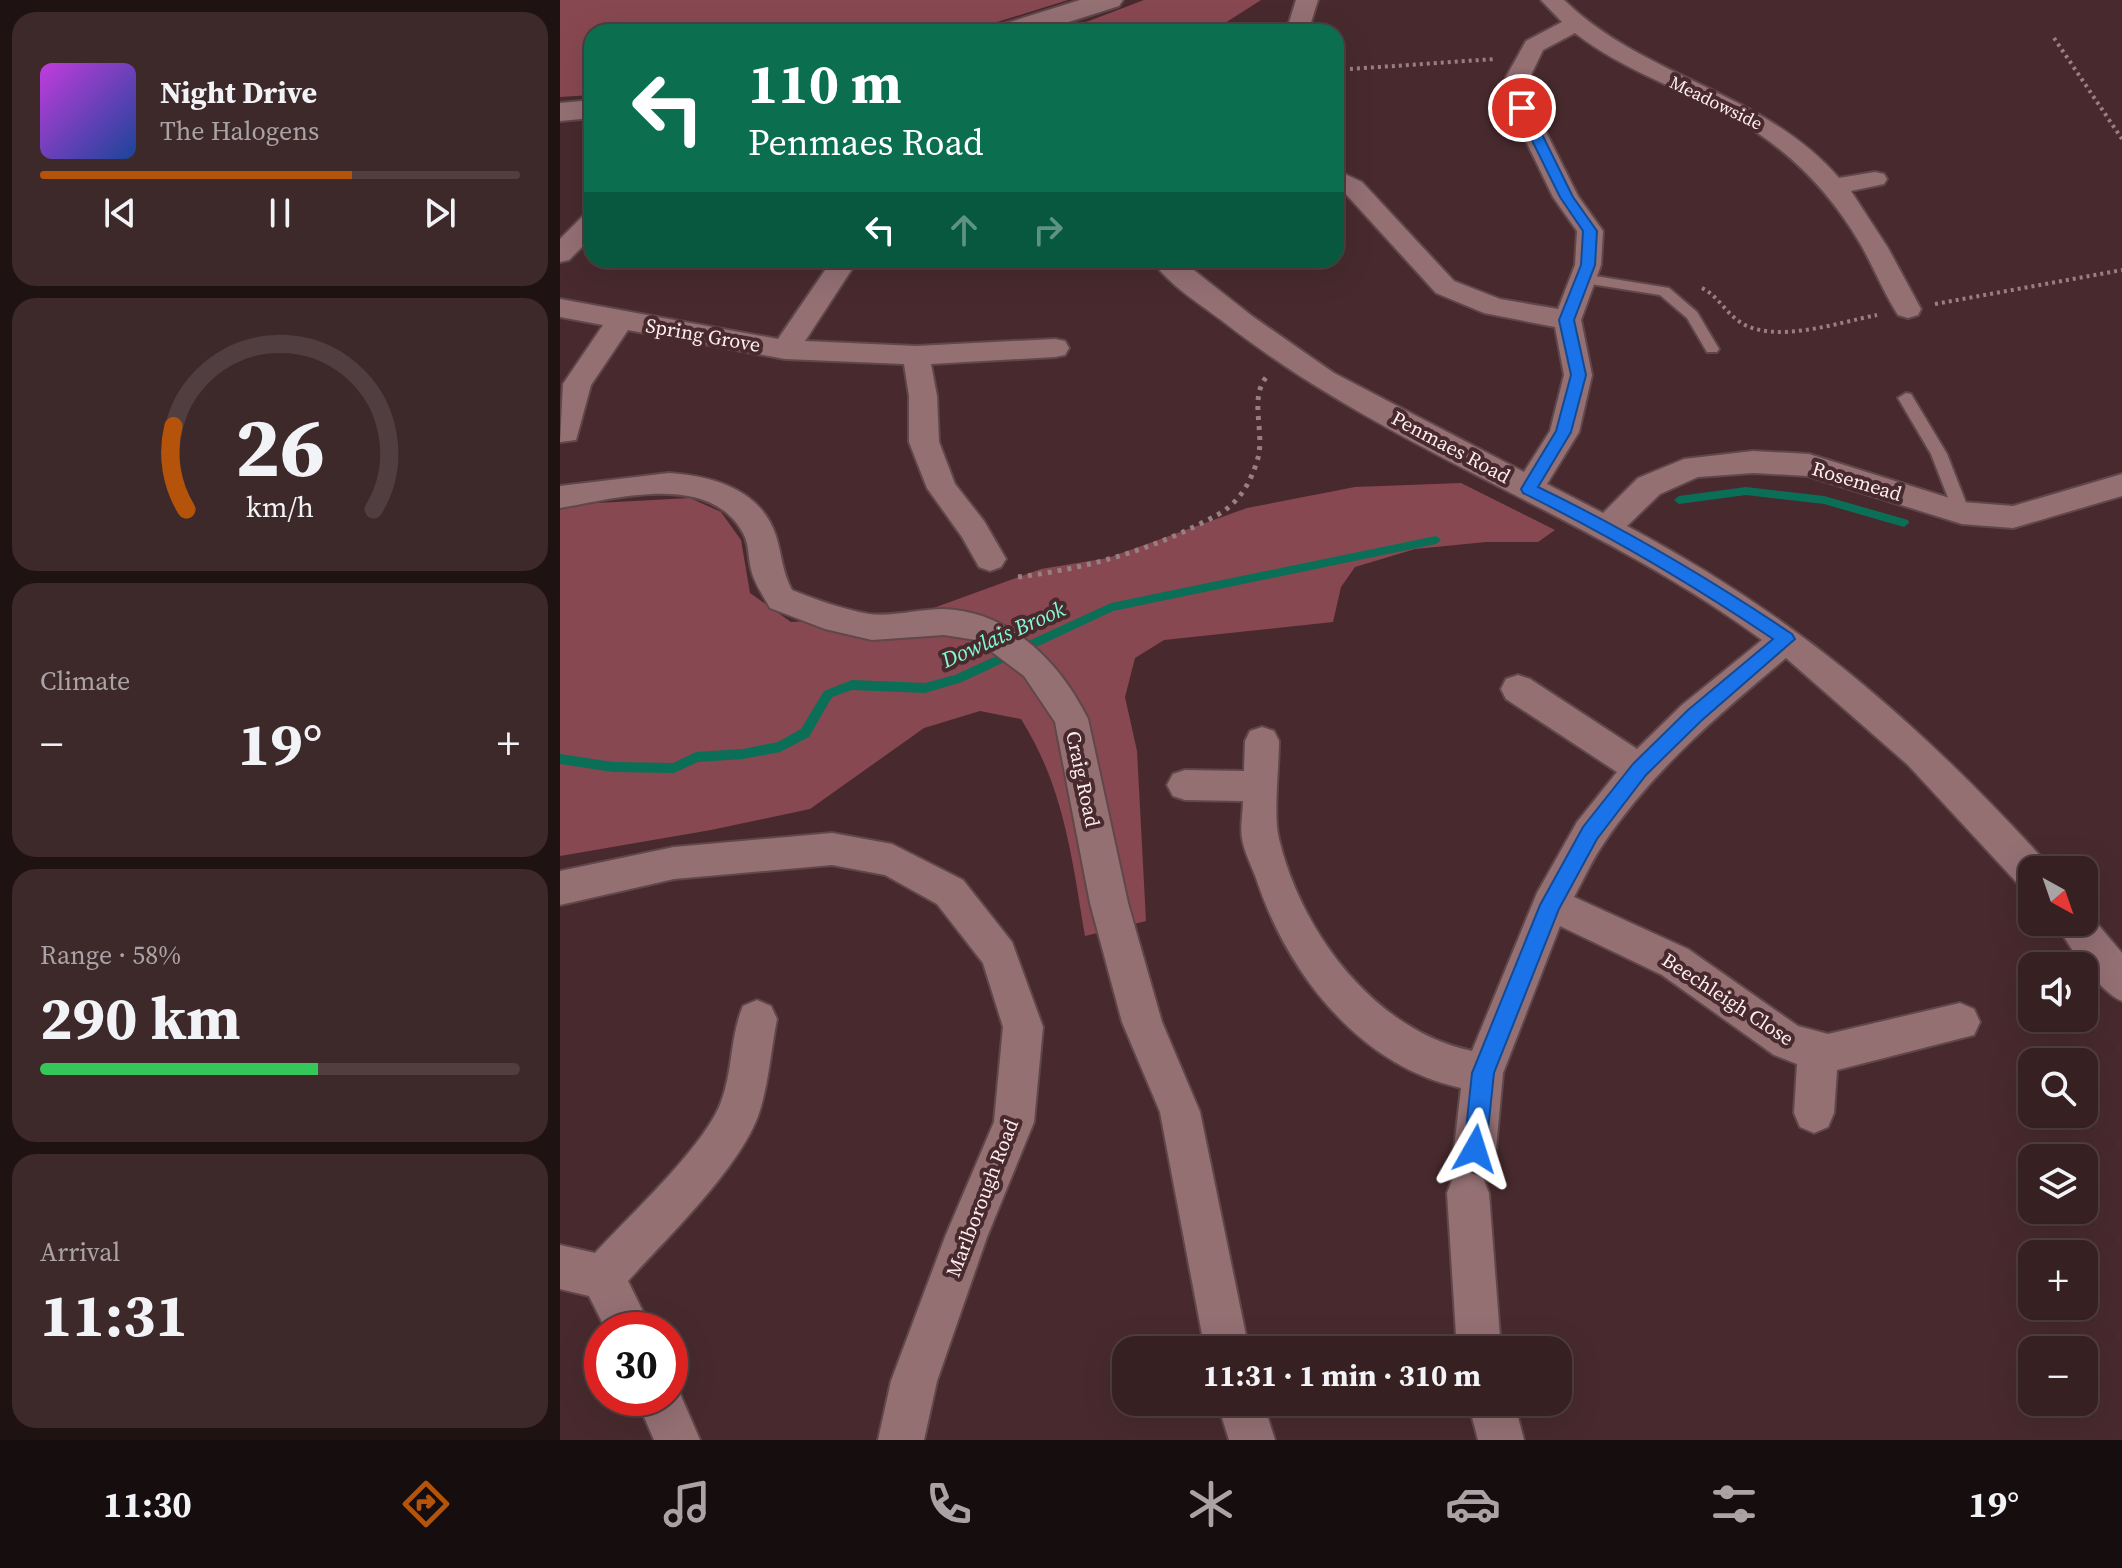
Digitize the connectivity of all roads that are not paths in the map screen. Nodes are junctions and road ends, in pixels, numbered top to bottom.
1 (1109, 0) edge
2 (1307, 0) edge
3 (1552, 0) edge
4 (1032, 24) edge
5 (1297, 24) edge
6 (1576, 24) junction
7 (584, 110) edge
8 (560, 112) edge
9 (1875, 179) dead end
10 (1344, 182) edge
11 (1835, 186) junction
12 (584, 230) edge
13 (560, 254) edge
14 (840, 268) edge
15 (1174, 268) edge
16 (1583, 279) junction
17 (560, 308) edge
18 (1908, 309) road end
19 (621, 320) junction
20 (1567, 320) junction
21 (1055, 348) dead end
22 (1712, 349) dead end
23 (785, 350) junction
24 (916, 355) junction
25 (1906, 398) dead end
26 (566, 433) dead end
27 (2122, 485) edge
28 (1529, 489) junction
29 (560, 497) edge
30 (1962, 513) junction
31 (1607, 527) junction
32 (990, 559) road end
33 (1786, 639) junction
34 (1518, 689) dead end
35 (1262, 741) dead end
36 (1640, 769) junction
37 (1185, 785) dead end
38 (1261, 786) junction
39 (2018, 857) edge
40 (560, 888) edge
41 (1550, 905) junction
42 (2086, 936) edge
43 (2122, 983) edge
44 (757, 1019) dead end
45 (1960, 1022) dead end
46 (1818, 1050) junction
47 (1483, 1073) junction
48 (1814, 1113) dead end
49 (1475, 1149) dead end
50 (1468, 1193) dead end
51 (560, 1267) edge
52 (603, 1277) junction
53 (621, 1312) edge
54 (1224, 1336) edge
55 (1478, 1336) edge
56 (667, 1416) edge
57 (1244, 1416) edge
58 (1495, 1416) edge
59 (677, 1440) edge
60 (901, 1440) edge
61 (1252, 1440) edge
62 (1501, 1440) edge

1 - 4 street
2 - 5 street
3 - 6 street, Meadowside
6 - 11 street, Meadowside
6 - 16 street
7 - 8 street
9 - 11 street
10 - 20 street
11 - 18 street, Meadowside
12 - 13 street
14 - 23 street, Spring Grove
15 - 28 street, Penmaes Road
16 - 20 street
16 - 22 lane
17 - 19 street, Spring Grove
19 - 23 street, Spring Grove
19 - 26 street, Spring Grove
20 - 28 street
21 - 24 street, Spring Grove
23 - 24 street, Spring Grove
24 - 32 street
25 - 30 lane
27 - 30 street, Rosemead
28 - 31 street, Penmaes Road
29 - 54 street, Craig Road
30 - 31 street, Rosemead
31 - 33 street, Penmaes Road
33 - 36 street
33 - 39 street, Penmaes Road
34 - 36 street
35 - 38 street
36 - 41 street
37 - 38 street
38 - 47 street
40 - 60 street, Marlborough Road
41 - 46 street, Beechleigh Close
41 - 47 street
42 - 43 street
44 - 52 street
45 - 46 street, Beechleigh Close
46 - 48 street
47 - 49 street
50 - 55 street
51 - 52 street
52 - 53 street
56 - 59 street
57 - 61 street
58 - 62 street

